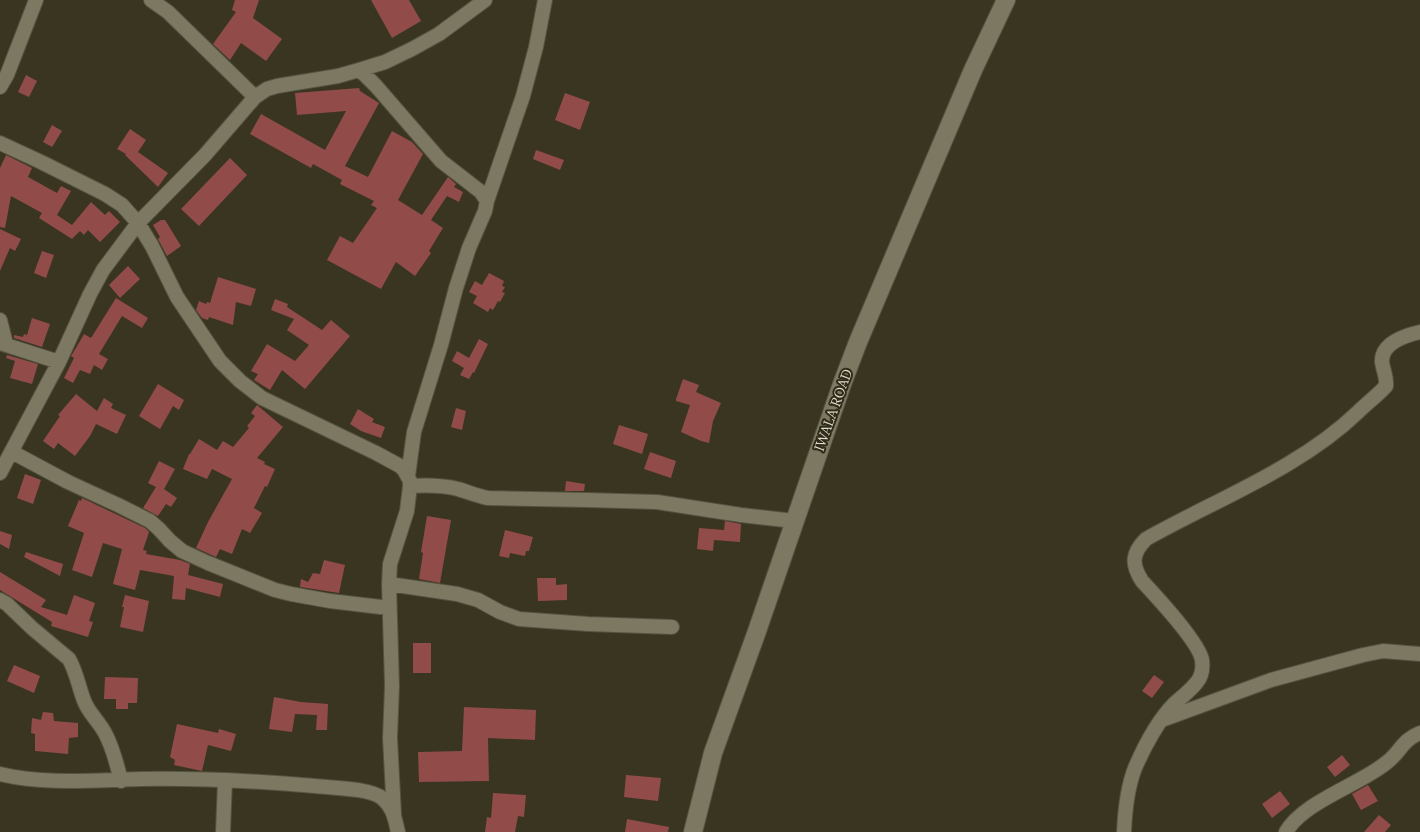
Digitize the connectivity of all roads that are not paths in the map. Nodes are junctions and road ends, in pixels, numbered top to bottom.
1 (36, 0) edge
2 (151, 0) edge
3 (486, 0) edge
4 (545, 0) edge
5 (1006, 0) edge
6 (359, 70) junction
7 (0, 87) edge
8 (255, 97) junction
9 (1, 148) edge
10 (487, 201) junction
11 (138, 223) junction
12 (0, 320) edge
13 (1420, 332) edge
14 (3, 343) edge
15 (59, 362) junction
16 (12, 452) junction
17 (0, 473) edge
18 (409, 481) junction
19 (794, 521) junction
20 (389, 584) junction
21 (0, 600) edge
22 (389, 608) junction
23 (672, 627) dead end
24 (1420, 654) edge
25 (1162, 720) junction
26 (1420, 733) edge
27 (0, 774) edge
28 (121, 780) junction
29 (225, 780) junction
30 (394, 814) junction
31 (223, 832) edge
32 (398, 832) edge
33 (693, 832) edge
34 (1124, 832) edge
35 (1286, 832) edge

1 - 7 street
2 - 8 street
3 - 6 street
4 - 10 street
5 - 19 street, IWALA ROAD
6 - 8 street
6 - 10 street
8 - 11 street
9 - 11 street
10 - 18 street
11 - 15 street
11 - 18 street
12 - 14 street
13 - 25 street
14 - 15 street
15 - 16 street
16 - 17 street
16 - 22 street
18 - 19 street
18 - 20 street
19 - 33 street, IWALA ROAD
20 - 22 street
20 - 23 street
21 - 28 street
22 - 30 street
24 - 25 street
25 - 34 street
26 - 35 street
27 - 28 street
28 - 29 street
29 - 30 street
29 - 31 street
30 - 32 street

